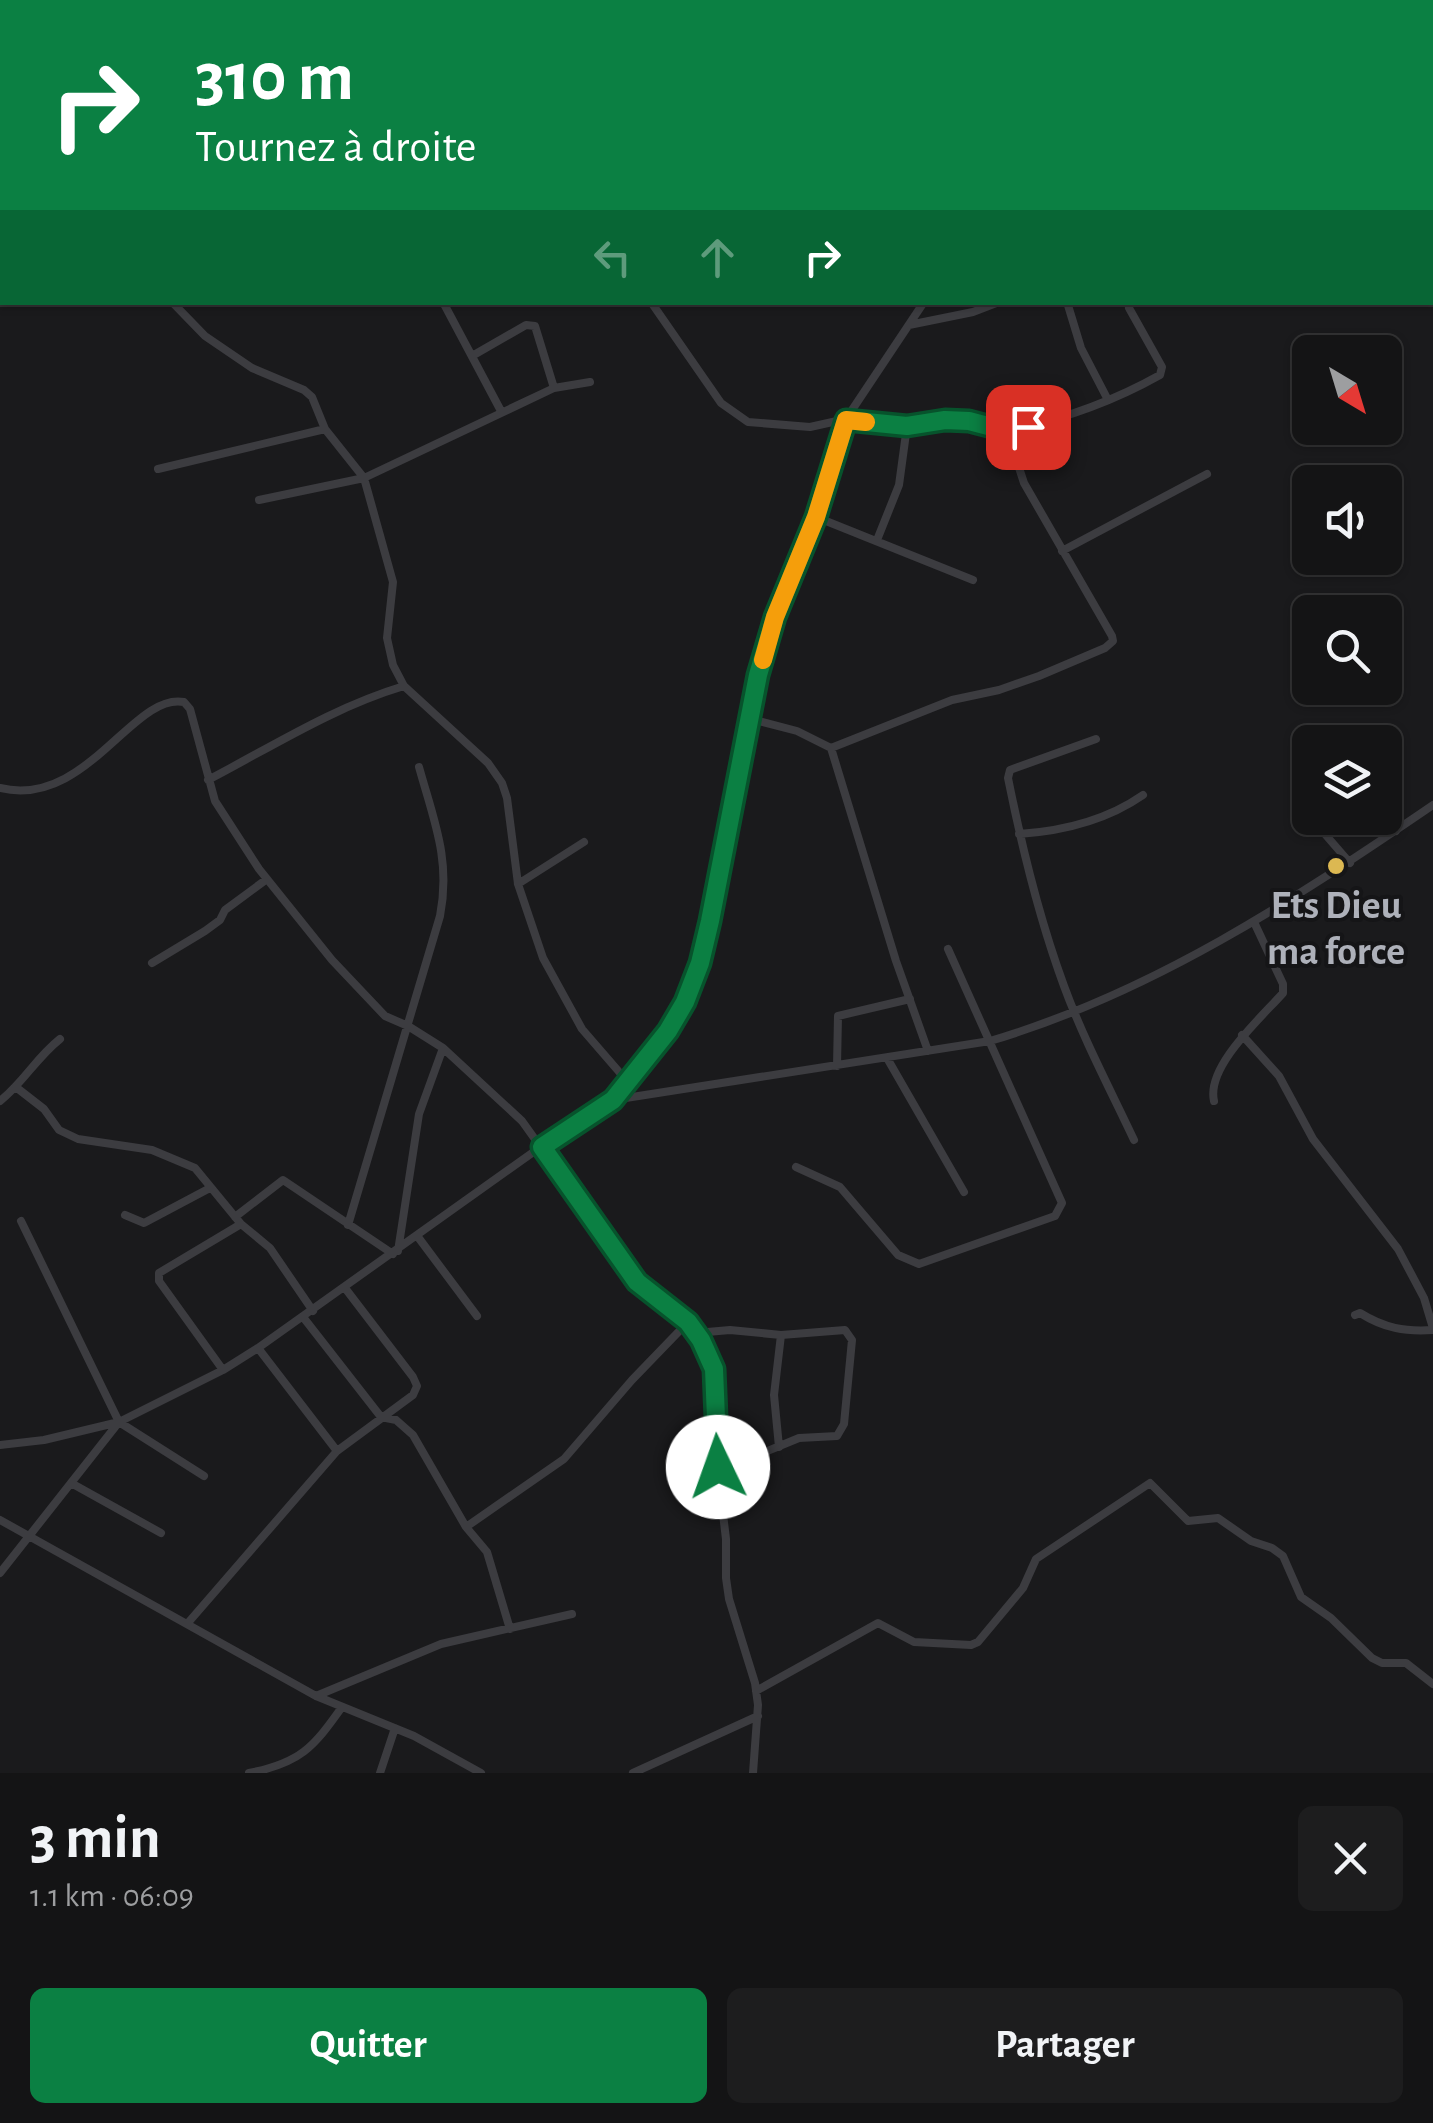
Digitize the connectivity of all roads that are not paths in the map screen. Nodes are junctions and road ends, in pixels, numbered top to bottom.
1 (175, 305) edge
2 (445, 305) edge
3 (653, 305) edge
4 (922, 305) edge
5 (991, 305) edge
6 (1068, 305) edge
7 (1129, 308) dead end
8 (909, 325) junction
9 (472, 356) junction
10 (590, 382) dead end
11 (554, 388) junction
12 (1108, 400) junction
13 (501, 411) junction
14 (846, 420) junction
15 (907, 426) junction
16 (325, 430) junction
17 (1007, 431) junction
18 (158, 469) dead end
19 (1207, 474) dead end
20 (364, 478) junction
21 (259, 500) dead end
22 (816, 517) junction
23 (877, 540) junction
24 (1062, 551) junction
25 (973, 580) dead end
26 (404, 686) junction
27 (750, 719) junction
28 (1096, 739) dead end
29 (832, 748) junction
30 (419, 767) dead end
31 (208, 780) junction
32 (0, 788) edge
33 (1143, 795) dead end
34 (1430, 808) edge
35 (1433, 819) edge
36 (1402, 827) edge
37 (1019, 834) junction
38 (1326, 835) edge
39 (1390, 835) edge
40 (584, 842) dead end
41 (1350, 862) junction
42 (267, 879) junction
43 (518, 884) junction
44 (1254, 922) junction
45 (948, 949) dead end
46 (152, 962) dead end
47 (910, 1000) junction
48 (1074, 1012) junction
49 (408, 1026) junction
50 (1242, 1034) junction
51 (60, 1039) dead end
52 (990, 1041) junction
53 (443, 1048) junction
54 (928, 1051) junction
55 (886, 1058) junction
56 (837, 1066) junction
57 (627, 1081) junction
58 (17, 1088) junction
59 (613, 1100) junction
60 (0, 1101) edge
61 (1214, 1102) dead end
62 (1134, 1140) dead end
63 (542, 1147) junction
64 (796, 1167) dead end
65 (210, 1188) junction
66 (964, 1192) dead end
67 (125, 1214) dead end
68 (21, 1220) dead end
69 (238, 1220) junction
70 (348, 1225) junction
71 (418, 1237) junction
72 (396, 1253) junction
73 (345, 1288) junction
74 (312, 1310) junction
75 (1355, 1315) dead end
76 (478, 1316) dead end
77 (303, 1317) junction
78 (688, 1322) junction
79 (1433, 1329) edge
80 (696, 1333) junction
81 (781, 1335) junction
82 (258, 1348) junction
83 (223, 1370) junction
84 (381, 1417) junction
85 (119, 1422) junction
86 (0, 1445) edge
87 (779, 1447) junction
88 (336, 1451) junction
89 (718, 1467) junction
90 (204, 1476) dead end
91 (70, 1482) junction
92 (0, 1520) edge
93 (466, 1528) junction
94 (161, 1533) dead end
95 (28, 1534) junction
96 (0, 1573) edge
97 (572, 1614) dead end
98 (187, 1624) junction
99 (510, 1629) junction
100 (1433, 1684) edge
101 (756, 1691) junction
102 (316, 1696) junction
103 (342, 1707) junction
104 (758, 1716) junction
105 (395, 1728) junction
106 (250, 1773) edge
107 (380, 1773) edge
108 (481, 1773) edge
109 (633, 1773) edge
110 (753, 1773) edge

1 - 16 street
2 - 9 street
3 - 14 street
4 - 8 street
5 - 8 street
6 - 12 street
7 - 12 street
8 - 14 street
9 - 11 street
9 - 13 street
10 - 11 street
11 - 13 street
12 - 17 street
13 - 20 street
14 - 15 street
14 - 22 street
15 - 17 street
15 - 23 street
16 - 18 street
16 - 20 street
17 - 24 street
19 - 24 street
20 - 21 street
20 - 26 street
22 - 23 street
22 - 27 street
23 - 25 street
24 - 29 street
26 - 31 street
26 - 43 street
27 - 29 street
27 - 57 street
28 - 37 street
29 - 47 street
30 - 49 street
31 - 32 street
31 - 42 street
33 - 37 street
34 - 35 street
34 - 36 street
37 - 48 street
38 - 41 street
39 - 41 street
40 - 43 street
41 - 44 street
42 - 46 street
42 - 49 street
43 - 57 street
44 - 48 street
44 - 50 street
45 - 52 street
47 - 54 street
47 - 56 street
48 - 52 street
48 - 62 street
49 - 53 street
49 - 70 street
50 - 61 street
50 - 79 street
51 - 58 street
52 - 54 street
52 - 64 street
53 - 63 street
53 - 72 street
54 - 55 street
55 - 56 street
55 - 66 street
56 - 59 street
57 - 59 street
58 - 60 street
58 - 65 street
59 - 63 street
63 - 71 street
63 - 78 street
65 - 67 street
65 - 69 street
68 - 85 street
69 - 70 street
69 - 74 street
69 - 83 street
70 - 72 street
71 - 72 street
71 - 76 street
72 - 73 street
73 - 74 street
73 - 84 street
74 - 77 street
75 - 79 street
77 - 82 street
77 - 84 street
78 - 80 street
78 - 93 street
80 - 81 street
80 - 89 street
81 - 87 street
81 - 87 street
82 - 83 street
82 - 88 street
83 - 85 street
84 - 88 street
84 - 93 street
85 - 86 street
85 - 90 street
85 - 91 street
87 - 89 street
88 - 98 street
89 - 101 street
91 - 94 street
91 - 95 street
92 - 95 street
93 - 99 street
95 - 96 street
95 - 98 street
97 - 99 street
98 - 102 street
99 - 102 street
100 - 101 street
101 - 104 street
102 - 103 street
103 - 105 street
103 - 106 street
104 - 109 street
104 - 110 street
105 - 107 street
105 - 108 street

